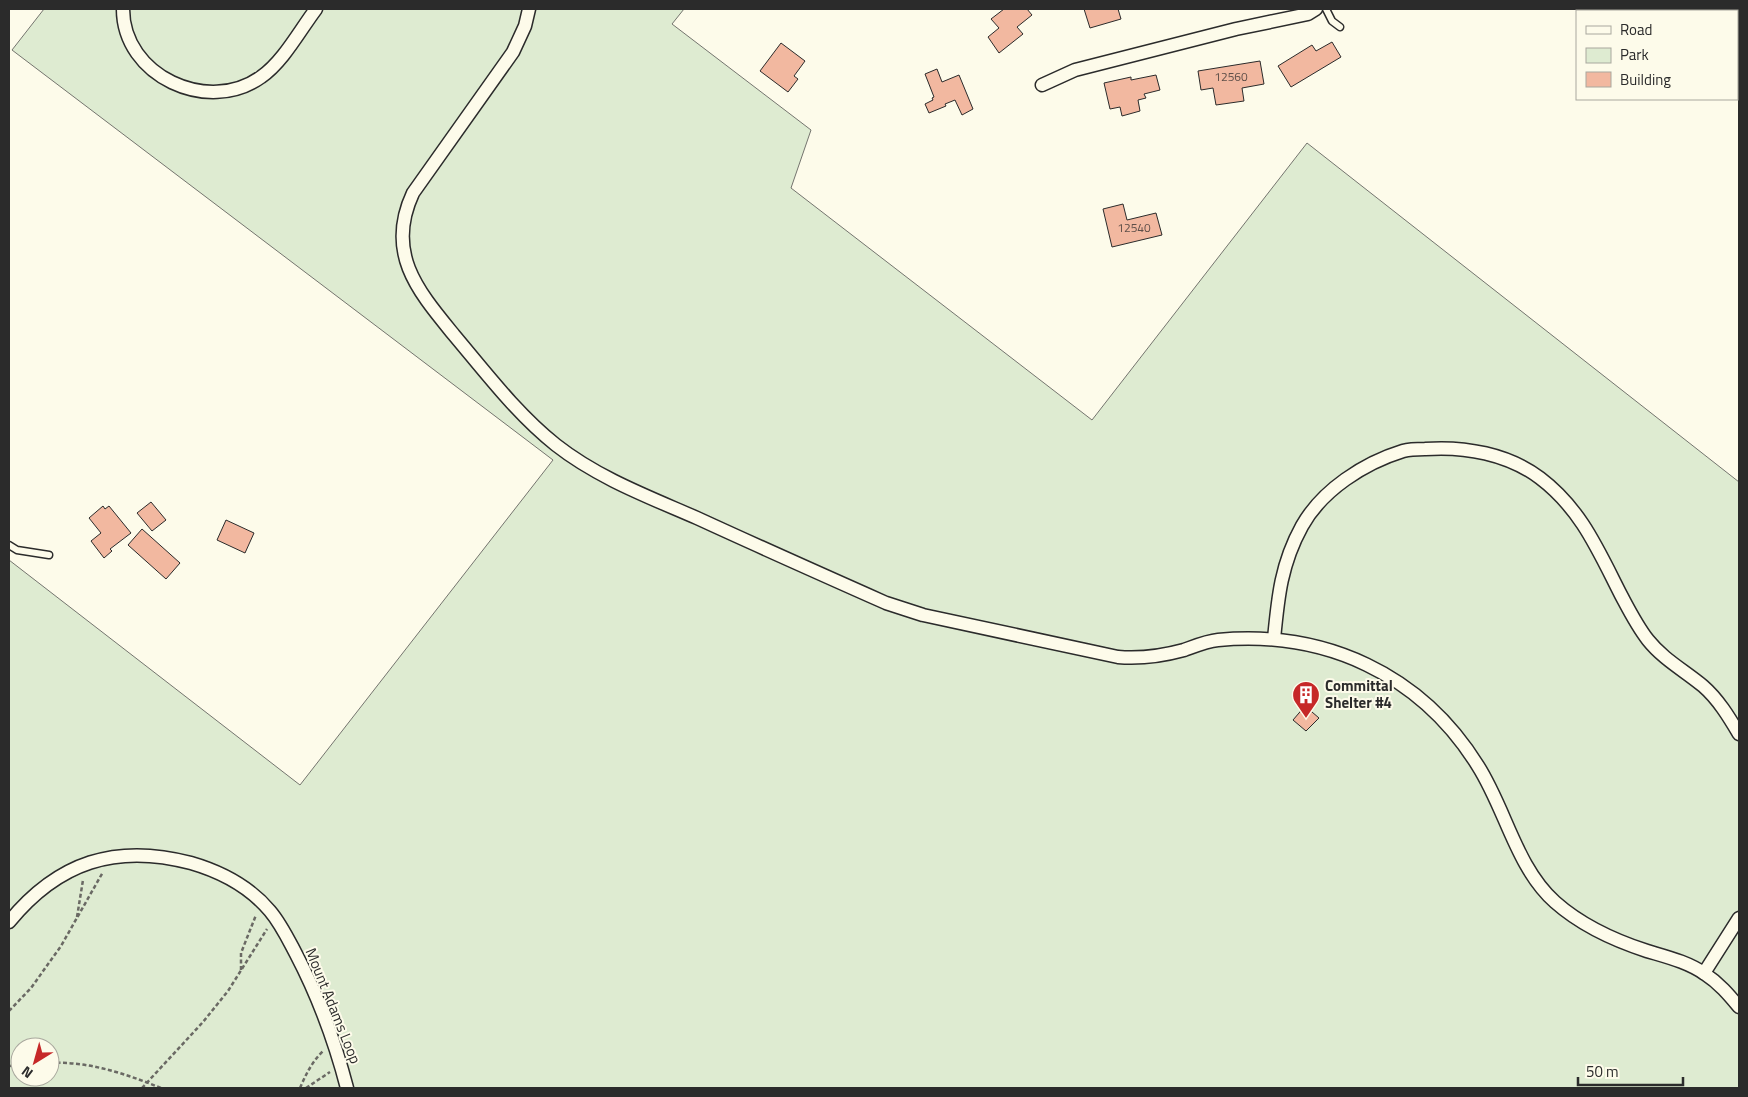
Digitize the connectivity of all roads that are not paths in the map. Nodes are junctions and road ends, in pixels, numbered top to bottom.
1 (123, 9) edge
2 (316, 9) edge
3 (529, 9) edge
4 (1316, 9) edge
5 (1326, 9) edge
6 (1340, 27) dead end
7 (1042, 85) dead end
8 (9, 545) edge
9 (49, 555) dead end
10 (1274, 639) junction
11 (1739, 734) edge
12 (1739, 918) edge
13 (9, 922) edge
14 (1704, 973) junction
15 (1739, 1007) edge
16 (347, 1088) edge

1 - 2 street
3 - 10 street
4 - 7 street
5 - 6 lane
8 - 9 lane
10 - 11 street
10 - 14 street
12 - 14 street
13 - 16 street, Mount Adams Loop
14 - 15 street

